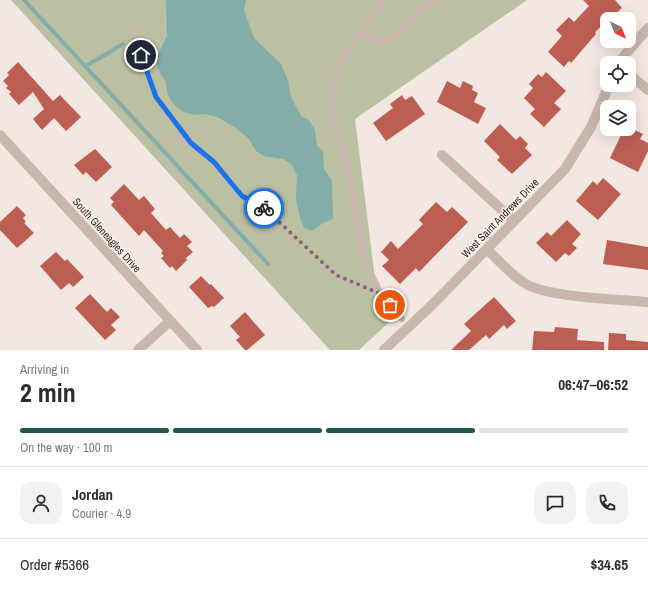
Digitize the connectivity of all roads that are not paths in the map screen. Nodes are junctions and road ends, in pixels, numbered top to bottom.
1 (384, 0) edge
2 (437, 0) edge
3 (132, 27) dead end
4 (648, 28) edge
5 (360, 32) junction
6 (624, 56) edge
7 (636, 80) edge
8 (648, 90) edge
9 (606, 92) edge
10 (0, 136) edge
11 (165, 140) dead end
12 (191, 143) junction
13 (442, 155) dead end
14 (513, 220) junction
15 (487, 249) junction
16 (381, 294) junction
17 (648, 302) edge
18 (402, 319) dead end
19 (170, 322) junction
20 (138, 350) edge
21 (197, 350) edge
22 (384, 350) edge

1 - 5 lane
2 - 5 lane
3 - 12 lane
4 - 6 street
5 - 16 lane
7 - 8 street
9 - 14 street, West Saint Andrews Drive
10 - 19 street, South Gleneagles Drive
11 - 12 lane
12 - 16 lane
13 - 14 street
14 - 15 street, West Saint Andrews Drive
15 - 17 street
15 - 22 street, West Saint Andrews Drive
16 - 18 lane
19 - 20 street
19 - 21 street, South Gleneagles Drive

